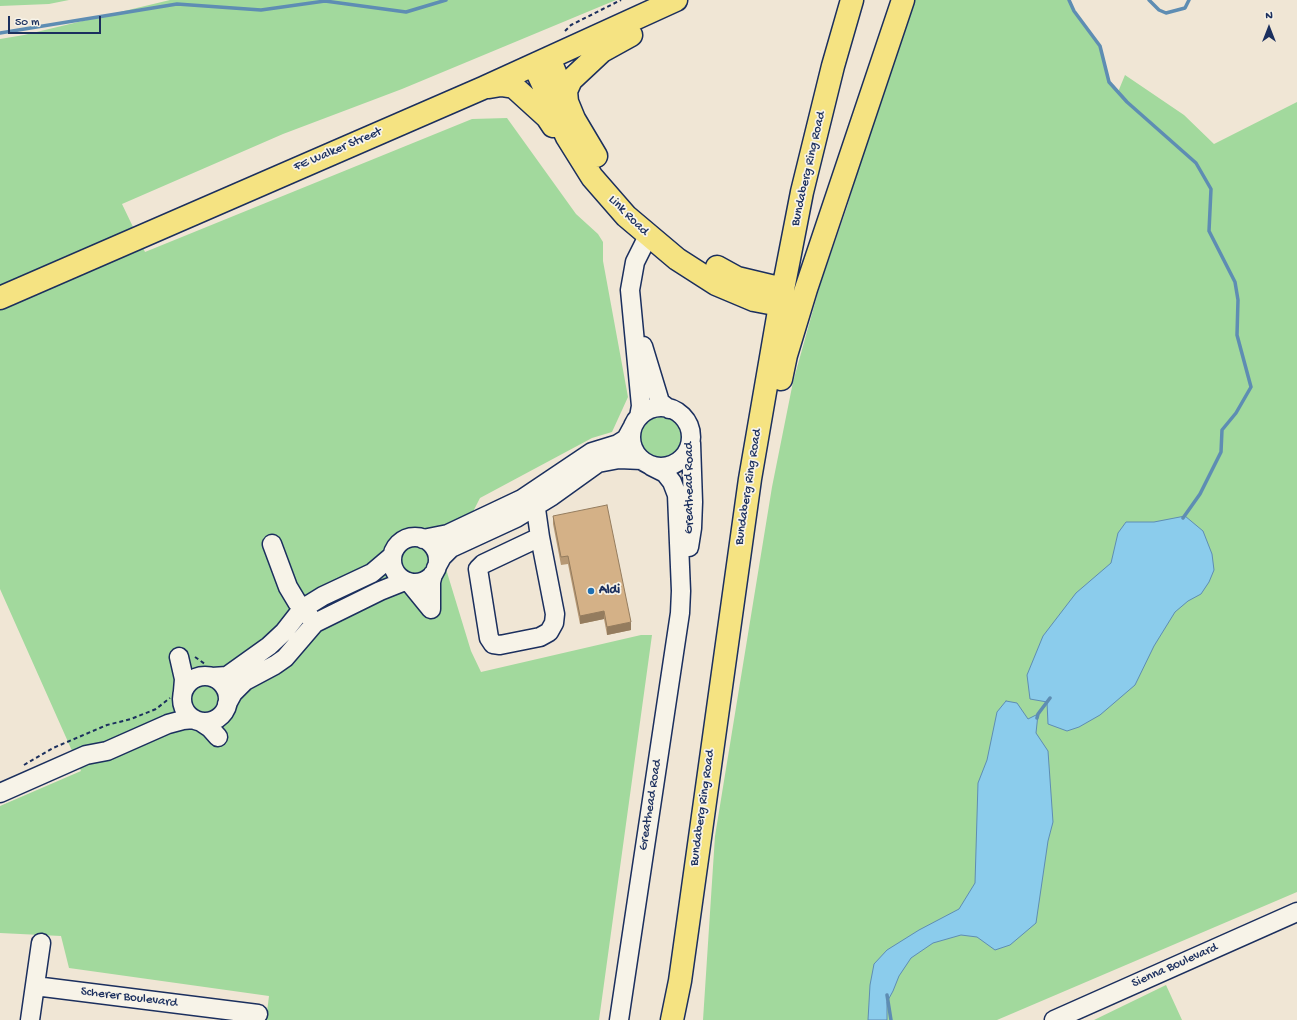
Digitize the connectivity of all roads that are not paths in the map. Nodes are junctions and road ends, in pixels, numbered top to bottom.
1 (676, 0) edge
2 (693, 0) edge
3 (852, 0) edge
4 (903, 0) edge
5 (541, 61) junction
6 (483, 88) junction
7 (567, 102) junction
8 (592, 177) junction
9 (653, 231) junction
10 (781, 297) junction
11 (0, 298) edge
12 (631, 309) junction
13 (670, 409) junction
14 (636, 423) junction
15 (690, 432) junction
16 (647, 463) junction
17 (750, 479) junction
18 (535, 499) junction
19 (540, 537) junction
20 (423, 539) junction
21 (272, 544) dead end
22 (392, 556) junction
23 (435, 571) junction
24 (407, 582) junction
25 (681, 591) junction
26 (302, 609) junction
27 (315, 623) junction
28 (209, 677) junction
29 (179, 694) junction
30 (226, 707) junction
31 (197, 721) junction
32 (86, 755) junction
33 (0, 793) edge
34 (1297, 912) edge
35 (41, 943) dead end
36 (680, 981) junction
37 (35, 986) junction
38 (188, 1013) edge
39 (258, 1014) dead end
40 (30, 1020) edge
41 (619, 1020) edge
42 (672, 1020) edge
43 (679, 1020) edge
44 (1054, 1020) edge

1 - 5 main road, FE Walker Street
2 - 7 main road
3 - 10 main road, Bundaberg Ring Road
4 - 17 main road
5 - 6 main road, FE Walker Street
5 - 7 main road, Link Road
5 - 8 main road, Link Road
6 - 8 main road
6 - 11 main road, FE Walker Street
7 - 9 main road, Link Road
8 - 9 main road, Link Road
9 - 10 main road, Link Road
9 - 12 street, Greathead Road
10 - 17 main road, Bundaberg Ring Road
12 - 13 street, Greathead Road
12 - 14 street, Greathead Road
13 - 14 street
13 - 15 street, Greathead Road
14 - 16 street, Greathead Road
14 - 18 street
15 - 16 street, Greathead Road
15 - 25 street, Greathead Road
16 - 18 street
16 - 25 street, Greathead Road
17 - 36 main road, Bundaberg Ring Road
18 - 19 street
18 - 20 street
18 - 23 street
19 - 19 street
20 - 22 street
20 - 23 street
21 - 26 street
22 - 24 street
22 - 26 street
23 - 24 street
23 - 24 street
24 - 27 street
25 - 41 street, Greathead Road
26 - 27 street
26 - 28 street
27 - 30 street
28 - 29 street
28 - 29 street
28 - 30 street
29 - 31 street
29 - 32 street
30 - 31 street
30 - 31 street
31 - 32 street
32 - 33 street
34 - 44 street, Sienna Boulevard
35 - 37 street
36 - 42 main road, Bundaberg Ring Road
36 - 43 main road, Bundaberg Ring Road
37 - 38 street, Scherer Boulevard
37 - 40 street
38 - 39 street, Scherer Boulevard

